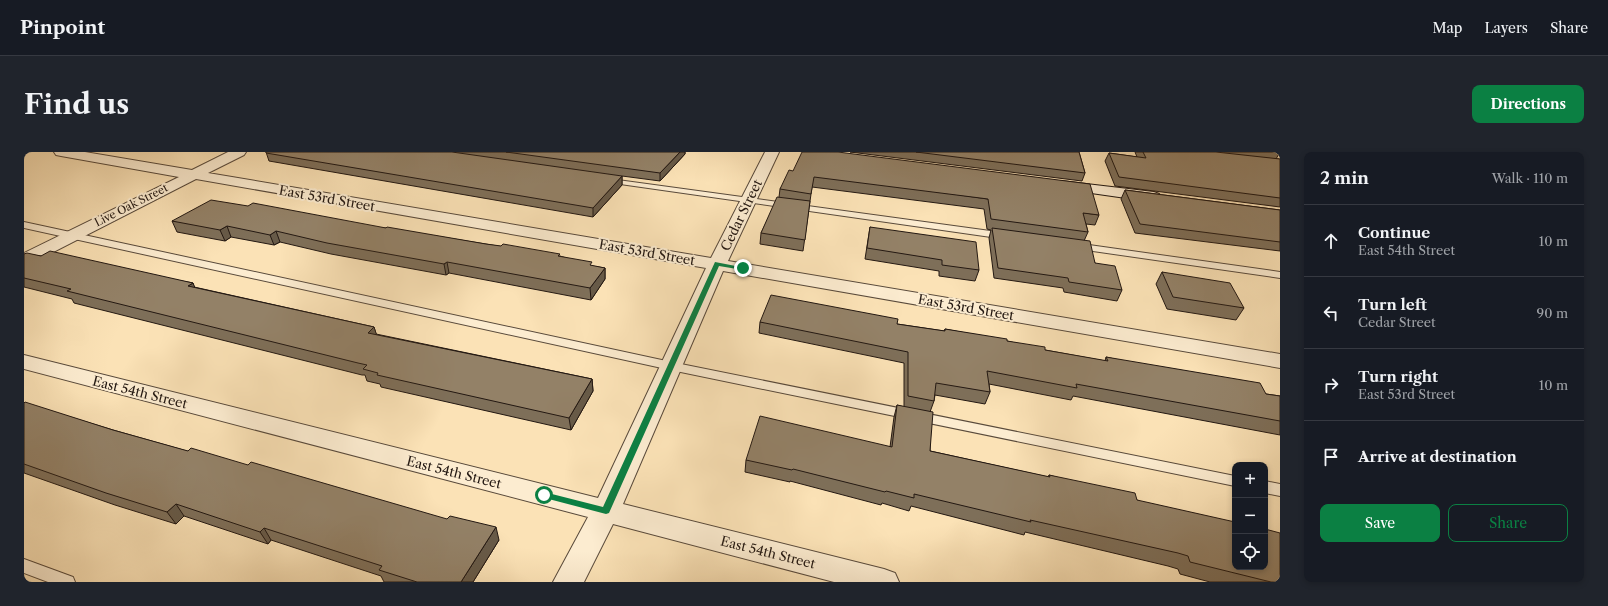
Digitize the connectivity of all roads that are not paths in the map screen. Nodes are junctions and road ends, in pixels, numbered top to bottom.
1 (61, 152) edge
2 (239, 152) edge
3 (772, 152) edge
4 (192, 175) junction
5 (597, 178) edge
6 (1051, 183) edge
7 (1169, 199) edge
8 (748, 200) junction
9 (24, 225) edge
10 (73, 235) junction
11 (1014, 238) edge
12 (1069, 245) edge
13 (24, 260) edge
14 (717, 264) junction
15 (1280, 275) edge
16 (1280, 361) edge
17 (24, 362) edge
18 (671, 366) junction
19 (1232, 480) edge
20 (1268, 488) edge
21 (1280, 490) edge
22 (606, 511) junction
23 (24, 566) edge
24 (67, 582) edge
25 (568, 582) edge
26 (884, 582) edge

1 - 4 street, East 53rd Street
2 - 4 street, Live Oak Street
3 - 8 street, Cedar Street
4 - 10 street, Live Oak Street
4 - 14 street, East 53rd Street
5 - 8 lane
6 - 7 street
8 - 11 lane
8 - 14 street, Cedar Street
9 - 10 lane
10 - 13 street, Live Oak Street
10 - 18 lane
12 - 15 lane
14 - 16 street, East 53rd Street
14 - 18 street, Cedar Street
17 - 22 street, East 54th Street
18 - 19 lane
18 - 22 street, Cedar Street
20 - 21 lane
22 - 25 street, Cedar Street
22 - 26 street, East 54th Street
23 - 24 lane

